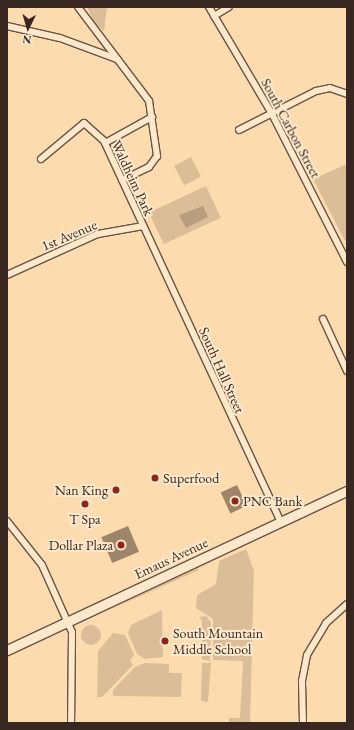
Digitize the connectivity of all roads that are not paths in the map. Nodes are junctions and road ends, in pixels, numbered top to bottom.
1 (78, 7) edge
2 (209, 7) edge
3 (229, 7) edge
4 (214, 16) junction
5 (7, 26) edge
6 (117, 59) junction
7 (347, 94) edge
8 (272, 114) junction
9 (152, 117) junction
10 (239, 130) dead end
11 (105, 143) junction
12 (41, 159) dead end
13 (122, 180) junction
14 (143, 226) junction
15 (347, 262) edge
16 (7, 275) edge
17 (323, 319) dead end
18 (347, 371) edge
19 (347, 491) edge
20 (7, 521) edge
21 (281, 522) junction
22 (347, 604) edge
23 (68, 622) junction
24 (7, 650) edge
25 (71, 723) edge
26 (303, 723) edge

1 - 6 street
2 - 4 street, South Carbon Street
3 - 4 street
4 - 8 street, South Carbon Street
5 - 6 street
6 - 9 street
7 - 8 street
8 - 10 street
8 - 15 street, South Carbon Street
9 - 11 street
9 - 13 street
11 - 12 street, Waldheim Park
11 - 13 street, Waldheim Park
13 - 14 street, Waldheim Park
14 - 16 street, 1st Avenue
14 - 21 street, South Hall Street
17 - 18 street
19 - 21 main road, Emaus Avenue
20 - 23 street
21 - 23 main road, Emaus Avenue
22 - 26 street
23 - 24 main road, Emaus Avenue
23 - 25 street

